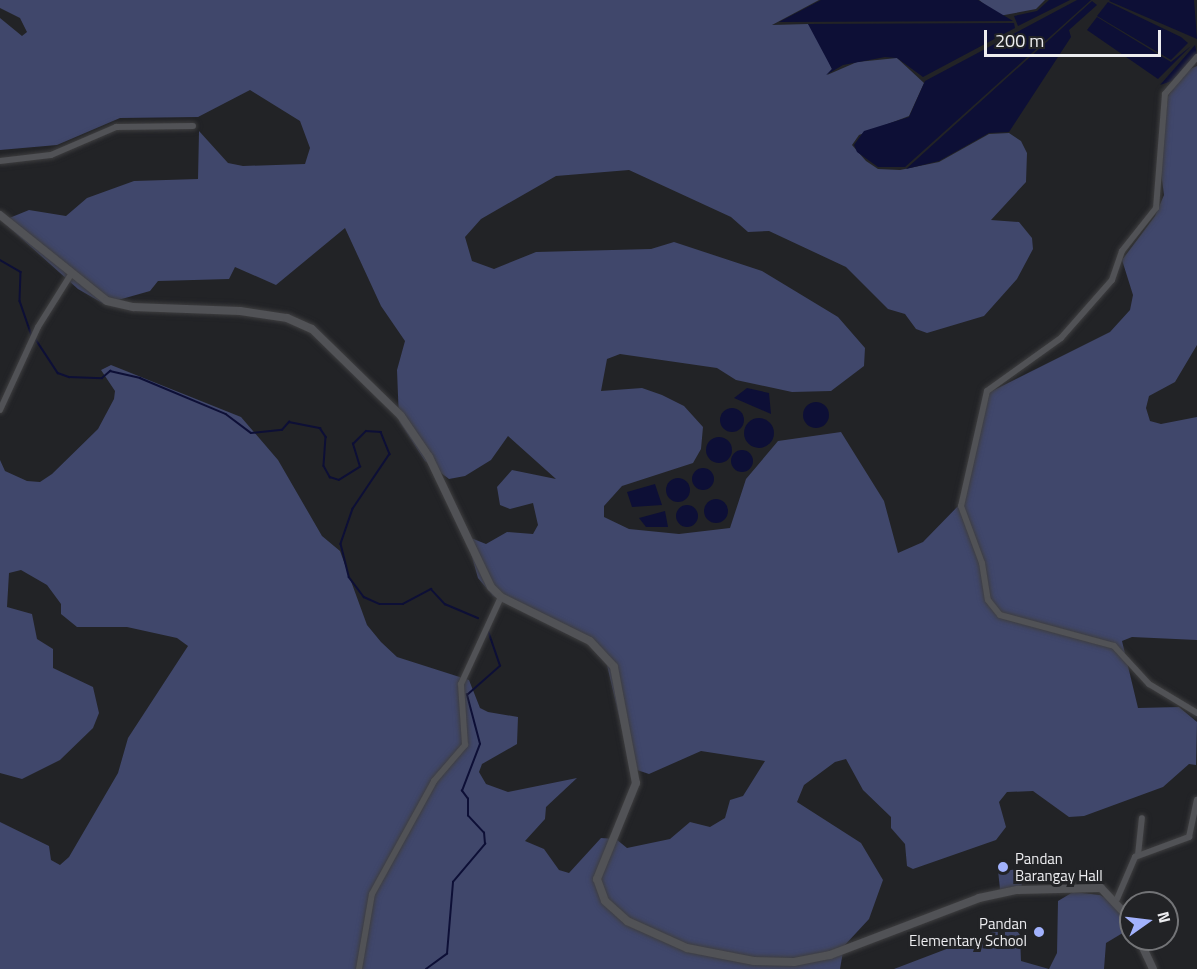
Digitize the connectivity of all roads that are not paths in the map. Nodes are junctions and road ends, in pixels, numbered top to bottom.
1 (1197, 57) edge
2 (193, 126) dead end
3 (0, 161) edge
4 (0, 215) edge
5 (70, 276) junction
6 (0, 410) edge
7 (501, 597) junction
8 (1197, 713) edge
9 (1197, 800) edge
10 (1142, 818) dead end
11 (1138, 855) junction
12 (1116, 899) junction
13 (1119, 903) edge
14 (1145, 951) edge
15 (358, 969) edge
16 (1153, 969) edge

1 - 8 street
2 - 3 street
4 - 5 street
5 - 6 street
5 - 7 street
7 - 12 street
7 - 15 street
9 - 11 street
10 - 11 street
11 - 12 street
12 - 13 street
14 - 16 street

